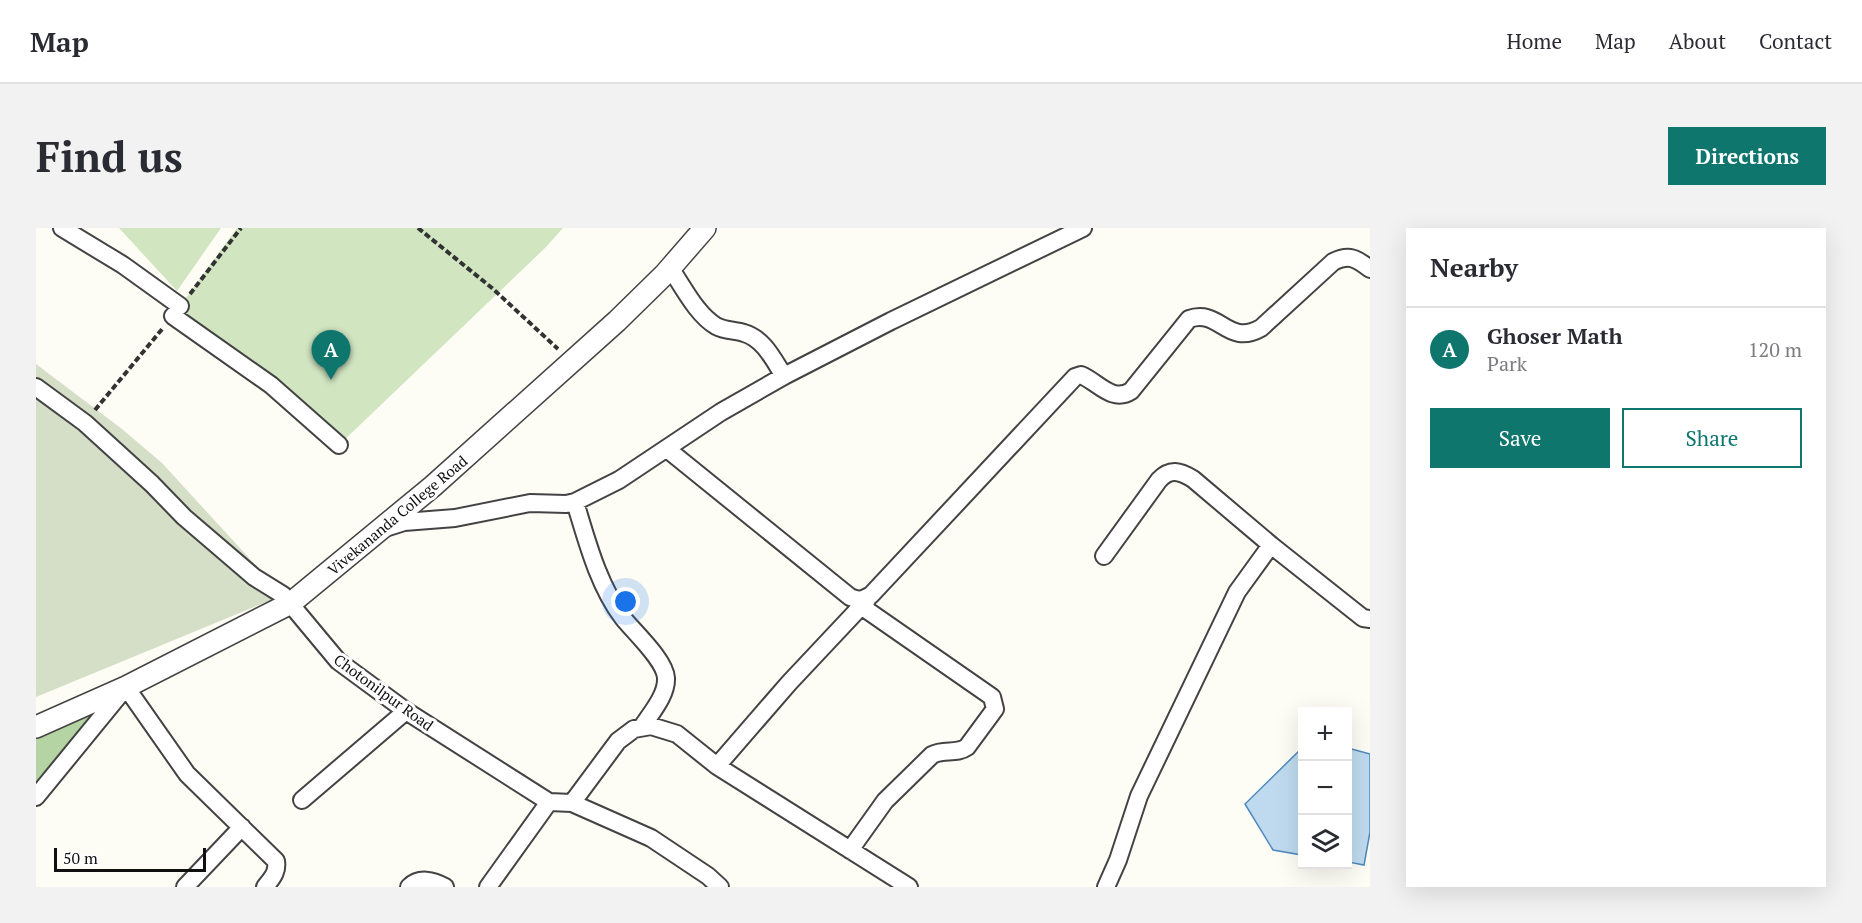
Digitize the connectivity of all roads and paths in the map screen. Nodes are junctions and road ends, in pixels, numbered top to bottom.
1 (62, 228) edge
2 (418, 228) edge
3 (705, 228) edge
4 (1083, 228) edge
5 (670, 268) junction
6 (1370, 269) edge
7 (572, 361) junction
8 (784, 376) junction
9 (36, 387) edge
10 (339, 445) dead end
11 (667, 449) junction
12 (575, 502) junction
13 (378, 531) junction
14 (1271, 545) junction
15 (1104, 556) dead end
16 (866, 601) junction
17 (291, 603) junction
18 (1370, 619) edge
19 (126, 687) junction
20 (406, 711) junction
21 (36, 727) edge
22 (642, 727) junction
23 (717, 766) junction
24 (36, 797) edge
25 (302, 800) dead end
26 (549, 802) junction
27 (572, 803) junction
28 (242, 827) junction
29 (850, 850) junction
30 (185, 887) edge
31 (264, 887) edge
32 (409, 887) edge
33 (444, 887) edge
34 (488, 887) edge
35 (720, 887) edge
36 (909, 887) edge
37 (1106, 887) edge

1 - 10 street
2 - 7 path
3 - 5 street, Vivekananda College Road
4 - 8 street
5 - 7 street, Vivekananda College Road
5 - 8 street
6 - 16 street
7 - 13 street, Vivekananda College Road
8 - 11 street
9 - 17 street, Chotonilpur Road
11 - 12 street
11 - 16 street
12 - 13 street
12 - 22 street
13 - 17 street, Vivekananda College Road
14 - 15 street
14 - 18 street
14 - 37 street
16 - 23 street
16 - 29 street
17 - 19 street, Vivekananda College Road
17 - 20 street, Chotonilpur Road
19 - 21 street, Vivekananda College Road
19 - 24 street
19 - 28 street
20 - 25 street
20 - 26 street, Chotonilpur Road
22 - 23 street
22 - 27 street
23 - 29 street
26 - 27 street, Chotonilpur Road
26 - 34 street
27 - 35 street, Chotonilpur Road
28 - 30 street
28 - 31 street
29 - 36 street
32 - 33 street

